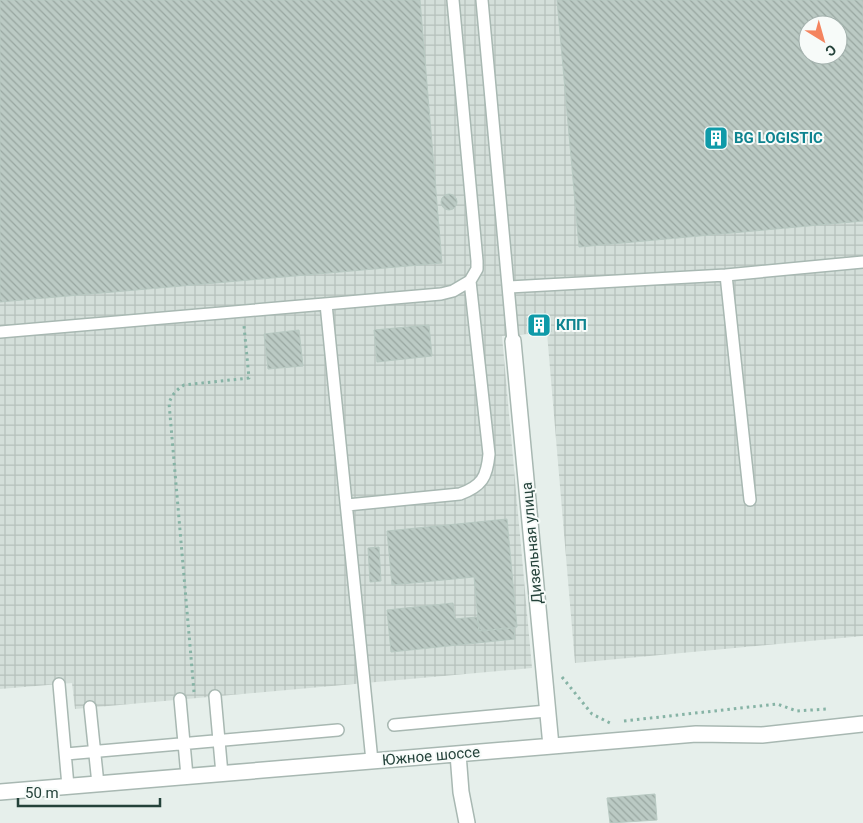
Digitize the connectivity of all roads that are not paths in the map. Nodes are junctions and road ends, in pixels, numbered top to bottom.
1 (453, 0) edge
2 (482, 0) edge
3 (863, 262) edge
4 (726, 275) junction
5 (470, 281) junction
6 (509, 287) junction
7 (326, 304) junction
8 (0, 332) edge
9 (513, 341) joint
10 (750, 500) dead end
11 (347, 505) junction
12 (60, 684) dead end
13 (214, 696) dead end
14 (180, 699) dead end
15 (90, 707) dead end
16 (547, 711) junction
17 (863, 724) edge
18 (394, 725) dead end
19 (338, 730) dead end
20 (219, 740) junction
21 (184, 744) junction
22 (551, 746) junction
23 (94, 752) junction
24 (66, 754) junction
25 (458, 754) junction
26 (372, 761) junction
27 (222, 774) junction
28 (187, 776) junction
29 (98, 784) junction
30 (68, 786) junction
31 (0, 792) edge
32 (467, 823) edge

1 - 5 lane
2 - 6 lane
3 - 4 lane
4 - 6 lane
4 - 10 lane
5 - 7 lane
5 - 11 lane
6 - 9 lane
7 - 8 lane
7 - 11 lane
9 - 16 street, Дизельная улица
11 - 26 lane
12 - 24 lane
13 - 20 lane
14 - 21 lane
15 - 23 lane
16 - 18 lane
16 - 22 street, Дизельная улица
17 - 22 street, Южное шоссе
19 - 20 lane
20 - 21 lane
20 - 27 lane
21 - 23 lane
21 - 28 lane
22 - 25 street, Южное шоссе
23 - 24 lane
23 - 29 lane
24 - 30 lane
25 - 26 street, Южное шоссе
25 - 32 street
26 - 27 street, Южное шоссе
27 - 28 street, Южное шоссе
28 - 29 street, Южное шоссе
29 - 30 street, Южное шоссе
30 - 31 street, Южное шоссе

